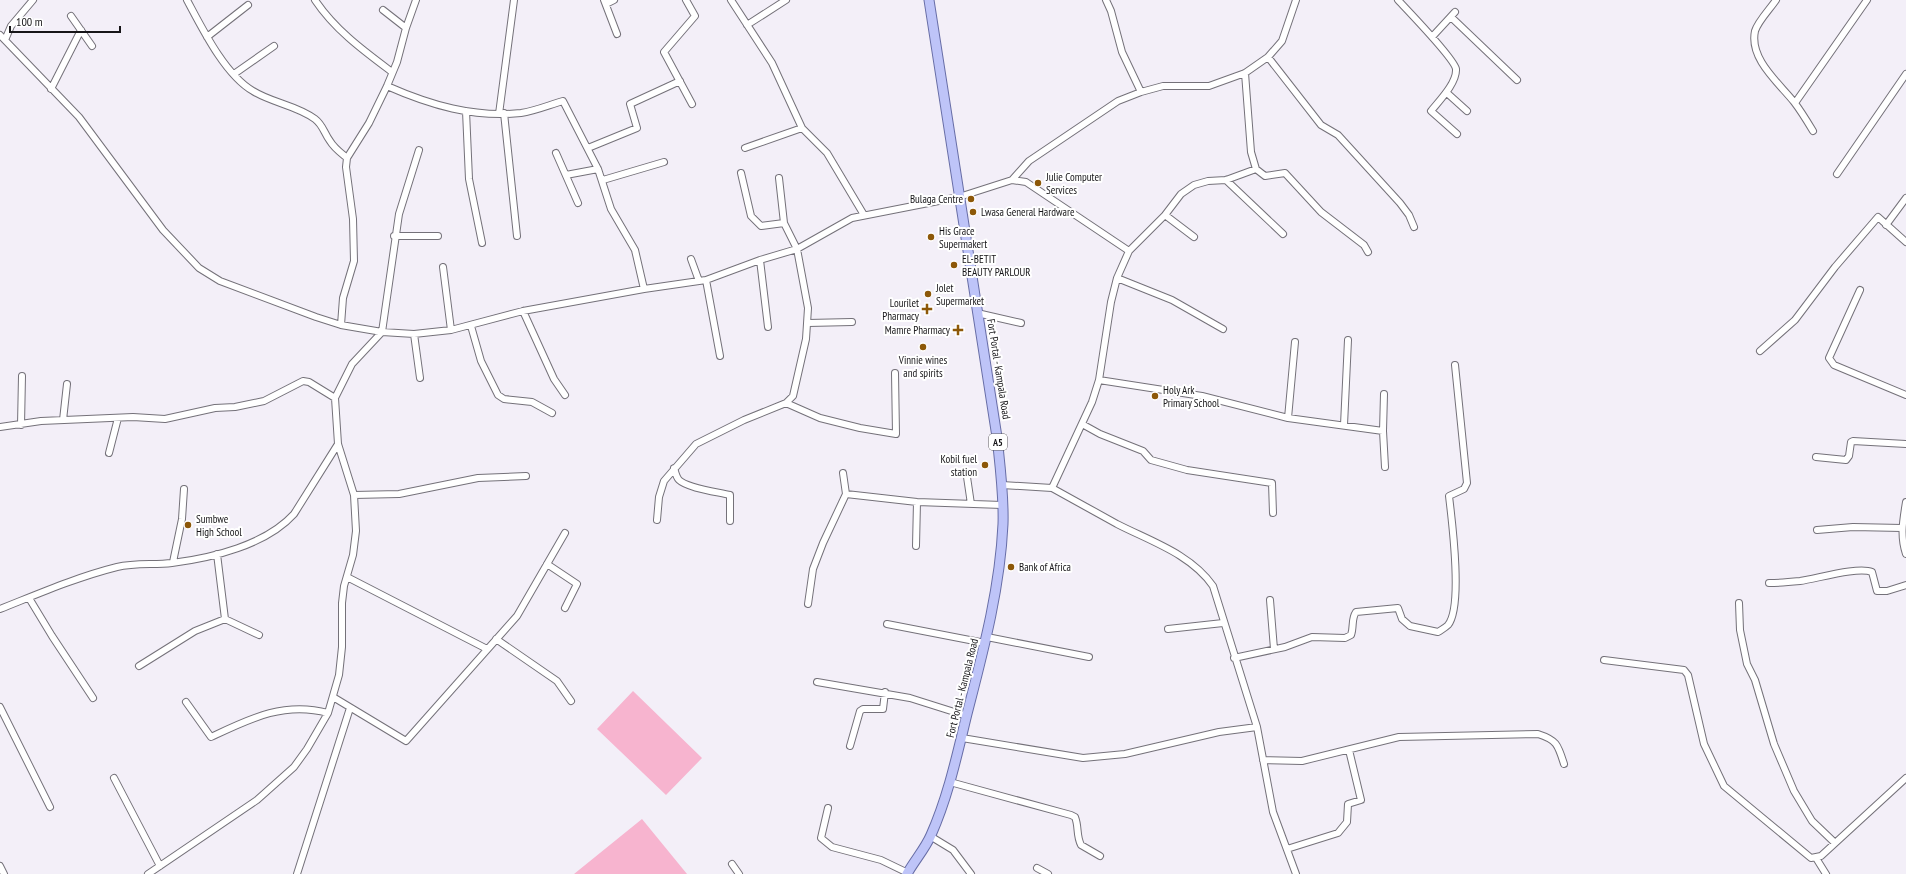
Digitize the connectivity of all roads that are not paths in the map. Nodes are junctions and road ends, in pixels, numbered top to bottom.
1 (33, 0) edge
2 (187, 0) edge
3 (315, 0) edge
4 (416, 0) edge
5 (514, 0) edge
6 (614, 0) edge
7 (686, 0) edge
8 (731, 0) edge
9 (786, 0) edge
10 (929, 0) edge
11 (1106, 0) edge
12 (1296, 0) edge
13 (1398, 0) edge
14 (1776, 0) edge
15 (1867, 0) edge
16 (605, 2) edge
17 (248, 5) dead end
18 (383, 10) dead end
19 (72, 16) dead end
20 (747, 25) junction
21 (406, 28) junction
22 (81, 30) junction
23 (617, 34) dead end
24 (0, 35) edge
25 (207, 37) junction
26 (1432, 37) junction
27 (5, 40) junction
28 (92, 46) dead end
29 (274, 46) dead end
30 (1268, 58) junction
31 (392, 72) junction
32 (1245, 73) junction
33 (234, 74) junction
34 (1906, 74) edge
35 (1517, 80) dead end
36 (680, 81) junction
37 (387, 86) junction
38 (50, 89) junction
39 (1141, 92) junction
40 (1447, 93) junction
41 (1795, 103) junction
42 (692, 104) dead end
43 (466, 111) junction
44 (1468, 111) dead end
45 (502, 114) junction
46 (802, 128) junction
47 (1813, 131) dead end
48 (1457, 134) dead end
49 (588, 148) junction
50 (745, 148) dead end
51 (419, 150) dead end
52 (556, 153) dead end
53 (348, 158) junction
54 (664, 162) dead end
55 (598, 169) junction
56 (1256, 169) junction
57 (741, 172) dead end
58 (1837, 174) dead end
59 (566, 175) junction
60 (779, 178) dead end
61 (603, 180) junction
62 (1012, 180) junction
63 (1226, 180) junction
64 (958, 196) junction
65 (1906, 198) edge
66 (578, 203) dead end
67 (864, 215) junction
68 (1164, 215) junction
69 (784, 223) junction
70 (1886, 225) junction
71 (1414, 227) dead end
72 (1283, 234) dead end
73 (394, 236) junction
74 (438, 236) dead end
75 (517, 236) dead end
76 (1194, 237) dead end
77 (1906, 242) edge
78 (482, 243) dead end
79 (797, 249) junction
80 (1129, 251) junction
81 (1368, 252) dead end
82 (691, 258) dead end
83 (760, 260) junction
84 (443, 267) dead end
85 (1118, 278) junction
86 (706, 280) junction
87 (699, 281) junction
88 (644, 289) junction
89 (1860, 290) dead end
90 (523, 311) junction
91 (977, 313) junction
92 (852, 322) dead end
93 (808, 323) junction
94 (1021, 323) dead end
95 (341, 325) junction
96 (471, 326) junction
97 (768, 327) dead end
98 (1223, 329) dead end
99 (451, 330) junction
100 (382, 332) junction
101 (414, 334) junction
102 (1348, 340) dead end
103 (1295, 342) dead end
104 (1760, 351) dead end
105 (720, 356) dead end
106 (1455, 365) dead end
107 (895, 373) dead end
108 (22, 376) dead end
109 (420, 378) dead end
110 (1099, 380) junction
111 (67, 384) dead end
112 (1384, 394) dead end
113 (565, 395) dead end
114 (1906, 395) edge
115 (335, 398) junction
116 (786, 403) junction
117 (552, 413) dead end
118 (118, 418) junction
119 (1288, 418) junction
120 (63, 420) junction
121 (1082, 424) junction
122 (21, 425) junction
123 (1344, 426) junction
124 (0, 427) edge
125 (1383, 431) junction
126 (338, 444) junction
127 (1906, 444) edge
128 (109, 453) dead end
129 (1816, 457) dead end
130 (1385, 467) dead end
131 (674, 468) junction
132 (843, 473) dead end
133 (526, 476) dead end
134 (967, 478) dead end
135 (1002, 485) junction
136 (184, 488) dead end
137 (1052, 488) junction
138 (846, 494) junction
139 (354, 495) junction
140 (917, 502) junction
141 (1906, 502) edge
142 (971, 504) junction
143 (1002, 505) junction
144 (1905, 510) edge
145 (1273, 513) dead end
146 (656, 520) dead end
147 (730, 521) dead end
148 (1902, 528) junction
149 (1817, 530) dead end
150 (565, 533) dead end
151 (916, 546) dead end
152 (217, 554) junction
153 (1906, 554) edge
154 (173, 562) junction
155 (547, 564) junction
156 (347, 577) junction
157 (1769, 583) dead end
158 (1906, 585) edge
159 (29, 598) junction
160 (1270, 600) dead end
161 (1739, 603) dead end
162 (808, 604) dead end
163 (565, 608) dead end
164 (0, 609) edge
165 (225, 619) junction
166 (1223, 623) junction
167 (887, 624) dead end
168 (1168, 629) dead end
169 (259, 635) dead end
170 (496, 638) junction
171 (986, 640) junction
172 (487, 649) junction
173 (1274, 649) junction
174 (1089, 657) dead end
175 (1234, 658) junction
176 (1604, 660) dead end
177 (139, 666) dead end
178 (817, 682) dead end
179 (885, 692) junction
180 (333, 697) junction
181 (93, 698) dead end
182 (571, 701) dead end
183 (186, 702) dead end
184 (0, 707) edge
185 (350, 708) junction
186 (328, 712) junction
187 (967, 716) junction
188 (1257, 727) junction
189 (962, 738) junction
190 (850, 746) dead end
191 (1349, 750) junction
192 (1263, 760) junction
193 (1564, 764) dead end
194 (114, 778) dead end
195 (1906, 778) edge
196 (950, 782) junction
197 (50, 807) dead end
198 (828, 808) dead end
199 (930, 836) junction
200 (1834, 843) junction
201 (1287, 849) junction
202 (1100, 856) dead end
203 (1816, 858) junction
204 (732, 864) dead end
205 (0, 866) edge
206 (160, 866) junction
207 (1037, 868) dead end
208 (907, 873) edge
209 (1044, 873) edge
210 (4, 874) edge
211 (148, 874) edge
212 (297, 874) edge
213 (738, 874) edge
214 (971, 874) edge
215 (1296, 874) edge
216 (1826, 874) edge

1 - 27 street
2 - 25 street
3 - 31 street
4 - 21 street
5 - 45 street
6 - 16 street
7 - 36 street
8 - 20 street
9 - 20 street
10 - 64 main road, Fort Portal - Kampala Road / A5
11 - 39 street
12 - 30 street
13 - 26 street
14 - 41 street
15 - 41 street
16 - 23 street
17 - 25 street
18 - 21 street
19 - 22 street
20 - 46 street
21 - 31 street
22 - 28 street
22 - 38 street
24 - 27 street
25 - 33 street
26 - 35 street
26 - 40 street
27 - 38 street
29 - 33 street
30 - 32 street
30 - 71 street
31 - 37 street
32 - 39 street
32 - 56 street
33 - 53 street
34 - 58 street
36 - 42 street
36 - 49 street
37 - 43 street
37 - 53 street
38 - 95 street
39 - 62 street
40 - 44 street
40 - 48 street
41 - 47 street
43 - 45 street
43 - 78 street
45 - 49 street
45 - 75 street
46 - 50 street
46 - 67 street
49 - 55 street
51 - 73 street
52 - 59 street
53 - 95 street
54 - 61 street
55 - 59 street
55 - 61 street
56 - 63 street
56 - 81 street
57 - 69 street
59 - 66 street
60 - 69 street
61 - 88 street
62 - 64 street
62 - 80 street
63 - 68 street
63 - 72 street
64 - 67 street
64 - 91 main road, Fort Portal - Kampala Road / A5
65 - 70 street
67 - 79 street
68 - 76 street
68 - 80 street
69 - 79 street
70 - 77 street
70 - 104 street
73 - 74 street
73 - 100 street
79 - 83 street
79 - 93 street
80 - 85 street
82 - 87 street
83 - 86 street
83 - 97 street
84 - 99 street
85 - 98 street
85 - 110 street
86 - 87 street
86 - 105 street
87 - 88 street
88 - 90 street
89 - 114 street
90 - 96 street
90 - 113 street
91 - 94 street
91 - 135 main road, Fort Portal - Kampala Road / A5
92 - 93 street
93 - 116 street
95 - 100 street
96 - 99 street
96 - 117 street
99 - 101 street
100 - 101 street
100 - 115 street
101 - 109 street
102 - 123 street
103 - 119 street
106 - 173 street
107 - 116 street
108 - 122 street
110 - 119 street
110 - 121 street
111 - 120 street
112 - 125 street
115 - 118 street
115 - 126 street
116 - 131 street
118 - 120 street
118 - 128 street
119 - 123 street
120 - 122 street
121 - 137 street
121 - 145 street
122 - 124 street
123 - 125 street
125 - 130 street
126 - 139 street
126 - 152 street
127 - 129 street
131 - 146 street
131 - 147 street
132 - 138 street
133 - 139 street
134 - 142 street
135 - 137 street
135 - 143 main road, Fort Portal - Kampala Road / A5
136 - 154 street
137 - 166 street
138 - 140 street
138 - 162 street
139 - 156 street
140 - 142 street
140 - 151 street
141 - 144 street
142 - 143 street
143 - 171 main road, Fort Portal - Kampala Road / A5
144 - 148 street
148 - 149 street
148 - 153 street
150 - 155 street
152 - 154 street
152 - 165 street
154 - 159 street
155 - 163 street
155 - 170 street
156 - 172 street
156 - 180 street
157 - 158 street
159 - 164 street
159 - 181 street
160 - 173 street
161 - 200 street
165 - 169 street
165 - 177 street
166 - 168 street
166 - 175 street
167 - 171 street
170 - 172 street
170 - 182 street
171 - 174 street
171 - 187 main road, Fort Portal - Kampala Road / A5
172 - 185 street
173 - 175 street
175 - 188 street
176 - 203 street
178 - 179 street
179 - 187 street
179 - 190 street
180 - 185 street
180 - 186 street
183 - 186 street
184 - 197 street
185 - 212 street
186 - 206 street
187 - 189 main road, Fort Portal - Kampala Road / A5
188 - 189 street
188 - 192 street
189 - 196 main road, Fort Portal - Kampala Road / A5
191 - 192 street
191 - 193 street
191 - 201 street
192 - 201 street
194 - 206 street
195 - 200 street
196 - 199 main road, Fort Portal - Kampala Road / A5
196 - 202 street
198 - 208 street
199 - 208 main road, Fort Portal - Kampala Road / A5
199 - 214 street
200 - 203 street
201 - 215 street
203 - 216 street
204 - 213 street
205 - 210 street
206 - 211 street
207 - 209 street

